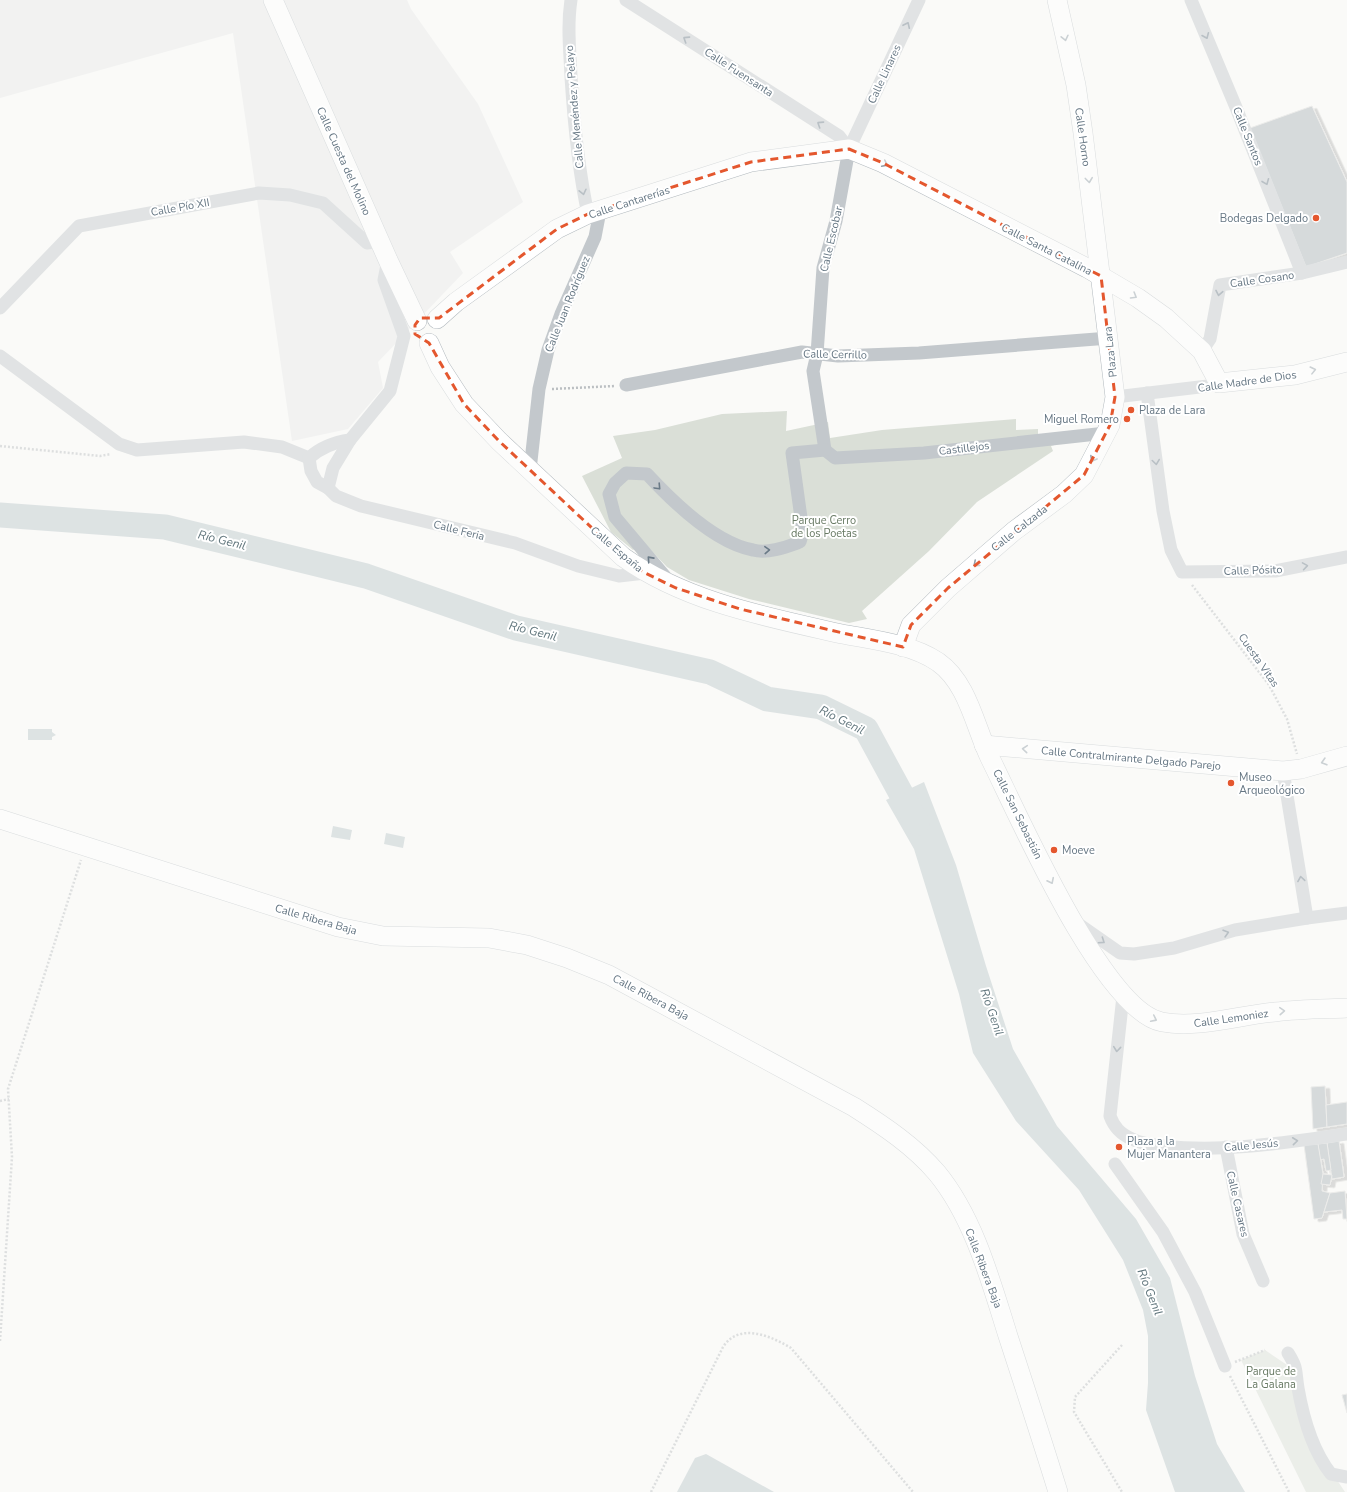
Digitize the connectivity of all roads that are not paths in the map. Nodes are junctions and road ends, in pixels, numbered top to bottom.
1 (273, 0) edge
2 (571, 0) edge
3 (626, 0) edge
4 (919, 0) edge
5 (1057, 0) edge
6 (1191, 0) edge
7 (849, 149) junction
8 (594, 213) junction
9 (380, 241) junction
10 (388, 260) junction
11 (1347, 262) edge
12 (1302, 273) junction
13 (1101, 276) junction
14 (0, 308) edge
15 (437, 319) junction
16 (417, 321) junction
17 (1109, 338) junction
18 (429, 343) junction
19 (1202, 351) junction
20 (817, 354) junction
21 (0, 356) edge
22 (1347, 362) edge
23 (1219, 383) junction
24 (626, 385) road end
25 (1147, 393) junction
26 (1115, 396) junction
27 (1106, 433) junction
28 (350, 440) junction
29 (825, 450) junction
30 (309, 458) junction
31 (530, 470) junction
32 (328, 488) junction
33 (1347, 557) edge
34 (645, 573) junction
35 (676, 588) junction
36 (903, 647) junction
37 (984, 745) junction
38 (1347, 756) edge
39 (1292, 770) junction
40 (0, 819) edge
41 (1347, 913) edge
42 (1306, 918) junction
43 (1070, 919) junction
44 (1123, 996) junction
45 (1347, 1008) edge
46 (1347, 1134) edge
47 (1226, 1147) junction
48 (1115, 1164) dead end
49 (1263, 1281) dead end
50 (1288, 1353) dead end
51 (1225, 1366) road end
52 (1347, 1477) edge
53 (1058, 1492) edge

1 - 9 street, Calle Cuesta del Molino
2 -> 8 street, Calle Menéndez y Pelayo
7 -> 3 street, Calle Fuensanta
7 -> 4 street, Calle Linares
5 -> 13 street, Calle Horno
6 -> 12 street, Calle Santos
7 - 8 street, Calle Cantarerías
7 -> 13 street, Calle Santa Catalina
7 - 20 street, Calle Escobar
8 - 15 street, Calle Cantarerías
8 - 31 street, Calle Juan Rodríguez
9 - 10 street, Calle Cuesta del Molino
9 - 14 street, Calle Pío XII
10 - 16 street, Calle Cuesta del Molino
10 - 28 street
11 - 12 street, Calle Cosano
12 -> 19 street, Calle Cosano
13 - 17 street, Plaza Lara
13 -> 19 street, Calle Santa Catalina
15 - 16 street
15 - 18 street
16 - 18 street
17 - 20 street, Calle Cerrillo
17 - 26 street, Plaza Lara
18 - 31 street, Calle España
19 - 23 street, Calle Santa Catalina
20 - 24 street, Calle Cerrillo
20 - 29 street, Calle Escobar
21 - 30 street
23 -> 22 street, Calle Madre de Dios
23 - 25 street, Calle Madre de Dios
25 - 26 street
25 -> 33 street, Calle Pósito
26 - 27 street, Calle Calzada
27 - 29 street, Castillejos
27 -> 36 street, Calle Calzada
28 - 30 street
28 - 32 street
35 -> 29 street
30 - 32 street, Calle Feria
31 - 34 street, Calle España
32 - 34 street, Calle Feria
34 - 35 street, Calle España
35 - 36 street, Calle España
36 - 37 street, Calle San Sebastián
39 -> 37 street, Calle Contralmirante Delgado Parejo
37 -> 43 street, Calle San Sebastián
38 -> 39 street
42 -> 39 street
40 - 53 street, Calle Ribera Baja
41 - 42 street
43 -> 42 street
43 - 44 street, Calle San Sebastián
44 -> 45 street, Calle Lemoniez
44 -> 47 street, Calle Jesús
47 -> 46 street, Calle Jesús
47 - 49 street, Calle Casares
48 - 51 street
50 - 52 street

